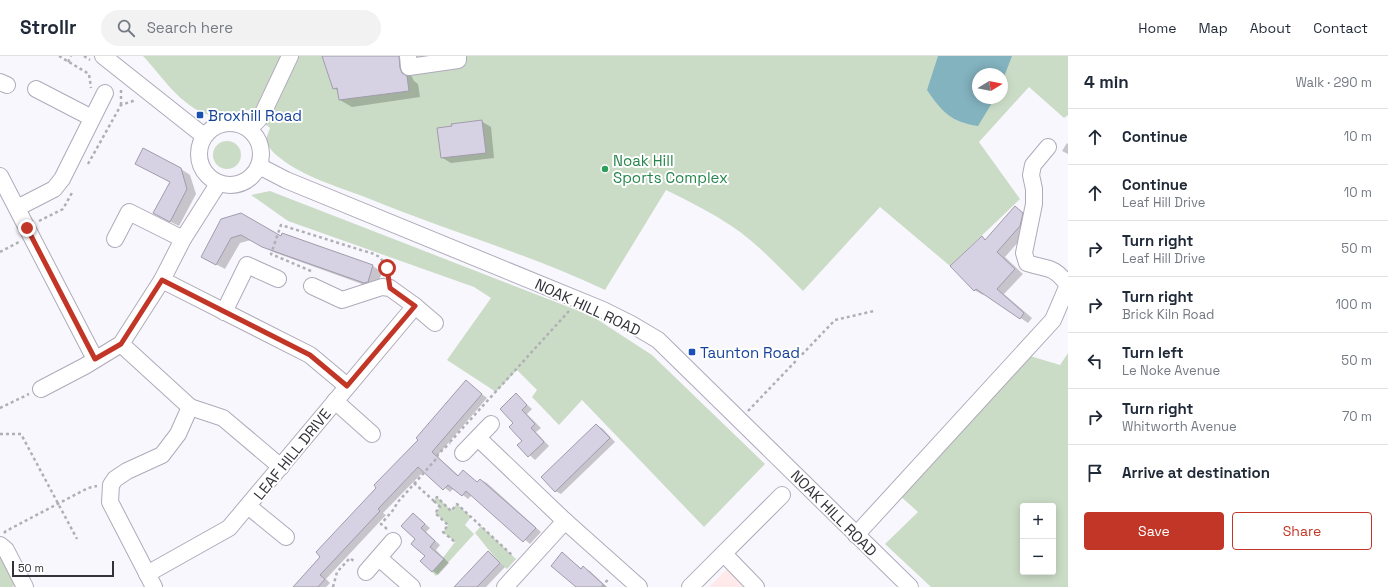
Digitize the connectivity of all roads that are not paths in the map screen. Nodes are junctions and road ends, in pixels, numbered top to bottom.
1 (103, 56) edge
2 (290, 56) edge
3 (408, 56) edge
4 (458, 56) edge
5 (36, 89) dead end
6 (103, 96) road end
7 (92, 118) junction
8 (249, 129) junction
9 (204, 136) junction
10 (1048, 148) dead end
11 (259, 166) junction
12 (0, 176) edge
13 (218, 184) junction
14 (17, 208) junction
15 (115, 239) dead end
16 (183, 239) junction
17 (278, 279) dead end
18 (312, 279) road end
19 (162, 280) junction
20 (415, 306) junction
21 (224, 312) junction
22 (435, 323) dead end
23 (121, 344) junction
24 (95, 359) junction
25 (347, 386) junction
26 (41, 389) road end
27 (335, 401) junction
28 (190, 407) junction
29 (491, 424) dead end
30 (372, 434) dead end
31 (478, 438) junction
32 (463, 453) road end
33 (281, 467) junction
34 (782, 495) dead end
35 (248, 506) junction
36 (565, 521) junction
37 (856, 535) junction
38 (286, 537) dead end
39 (1, 540) edge
40 (393, 541) road end
41 (724, 554) junction
42 (378, 558) junction
43 (366, 572) road end
44 (150, 580) edge
45 (25, 587) edge
46 (412, 587) edge
47 (505, 587) edge
48 (639, 587) edge
49 (690, 587) edge
50 (756, 587) edge
51 (910, 587) edge

1 - 9 street
2 - 8 street
3 - 4 street
5 - 7 street
6 - 7 street
7 - 14 street
8 - 9 street
8 - 11 street
9 - 13 street
10 - 37 street
11 - 13 street
11 - 37 street, NOAK HILL ROAD
12 - 14 street
13 - 16 street
14 - 24 street
15 - 16 street
16 - 19 street
17 - 21 street
18 - 20 street
19 - 21 street
19 - 23 street
20 - 22 street
20 - 25 street, LEAF HILL DRIVE
21 - 25 street
23 - 24 street
23 - 28 street
24 - 26 street
25 - 27 street, LEAF HILL DRIVE
27 - 30 street, LEAF HILL DRIVE
27 - 33 street, LEAF HILL DRIVE
28 - 33 street
28 - 44 street
29 - 31 street
31 - 32 street
31 - 36 street
33 - 35 street, LEAF HILL DRIVE
34 - 41 street
35 - 38 street, LEAF HILL DRIVE
35 - 44 street, LEAF HILL DRIVE
36 - 47 street
36 - 48 street
37 - 51 street, NOAK HILL ROAD
39 - 45 street
40 - 42 street
41 - 49 street
41 - 50 street
42 - 43 street
42 - 46 street

